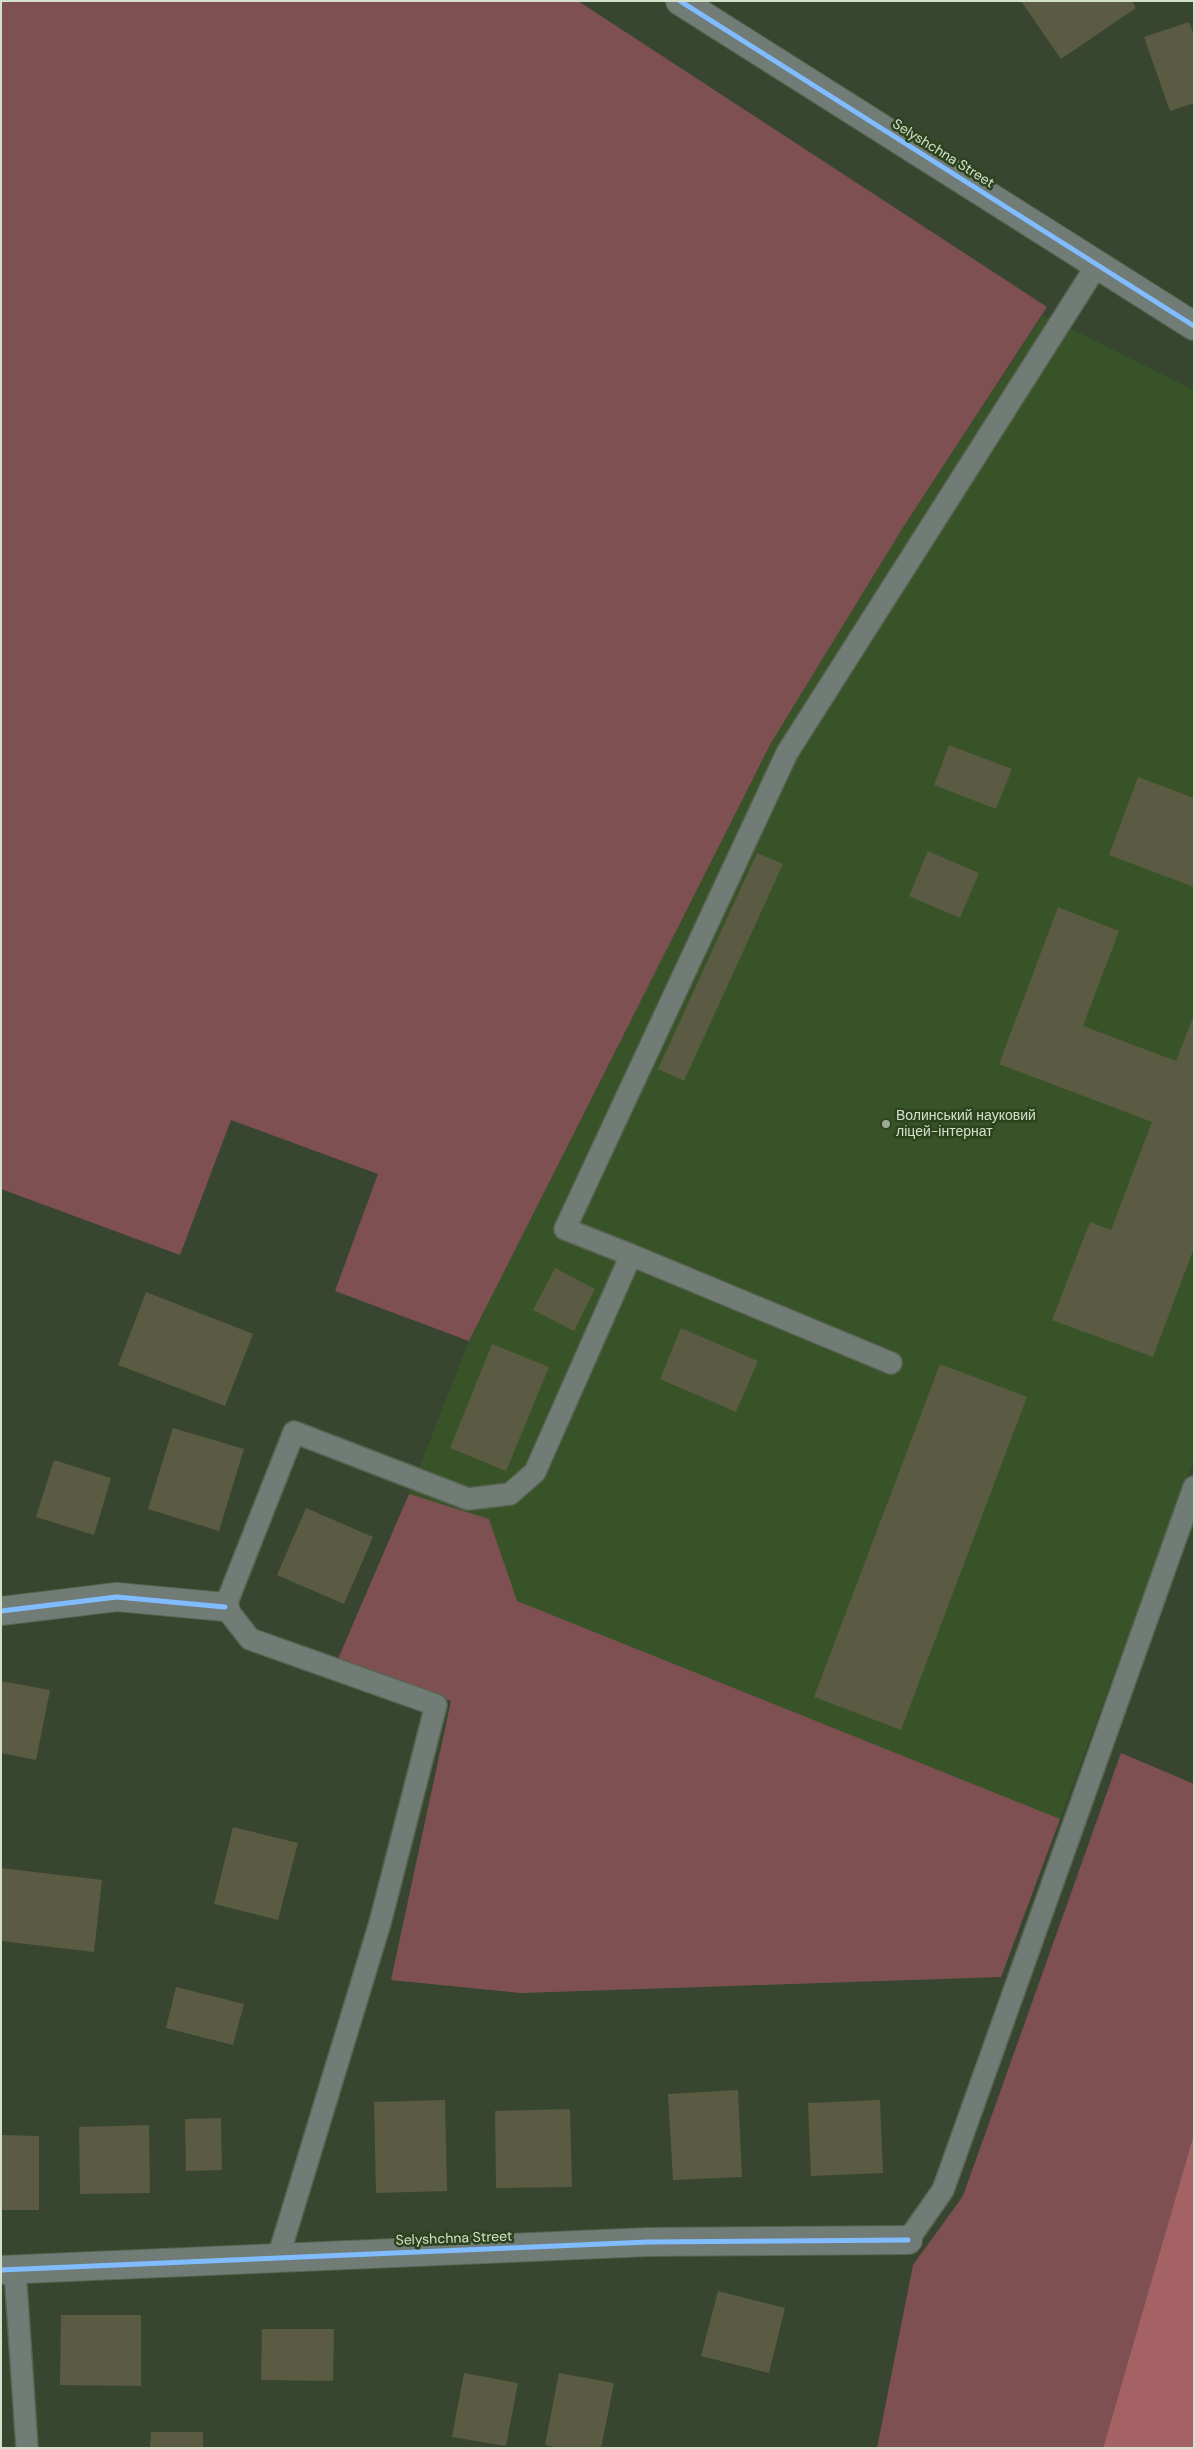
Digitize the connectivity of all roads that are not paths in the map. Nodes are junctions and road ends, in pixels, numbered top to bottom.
1 (680, 1) edge
2 (1097, 265) junction
3 (1194, 326) edge
4 (632, 1255) junction
5 (891, 1364) dead end
6 (1194, 1487) edge
7 (225, 1607) junction
8 (1, 1611) edge
9 (908, 2240) joint
10 (278, 2258) junction
11 (8, 2270) edge
12 (27, 2448) edge

1 - 2 street, Selyshchna Street
2 - 3 street, Selyshchna Street
2 - 4 lane
4 - 5 lane
4 - 7 lane
6 - 9 lane
7 - 8 street
7 - 10 lane
9 - 10 street, Selyshchna Street
10 - 11 street, Selyshchna Street
11 - 12 lane

